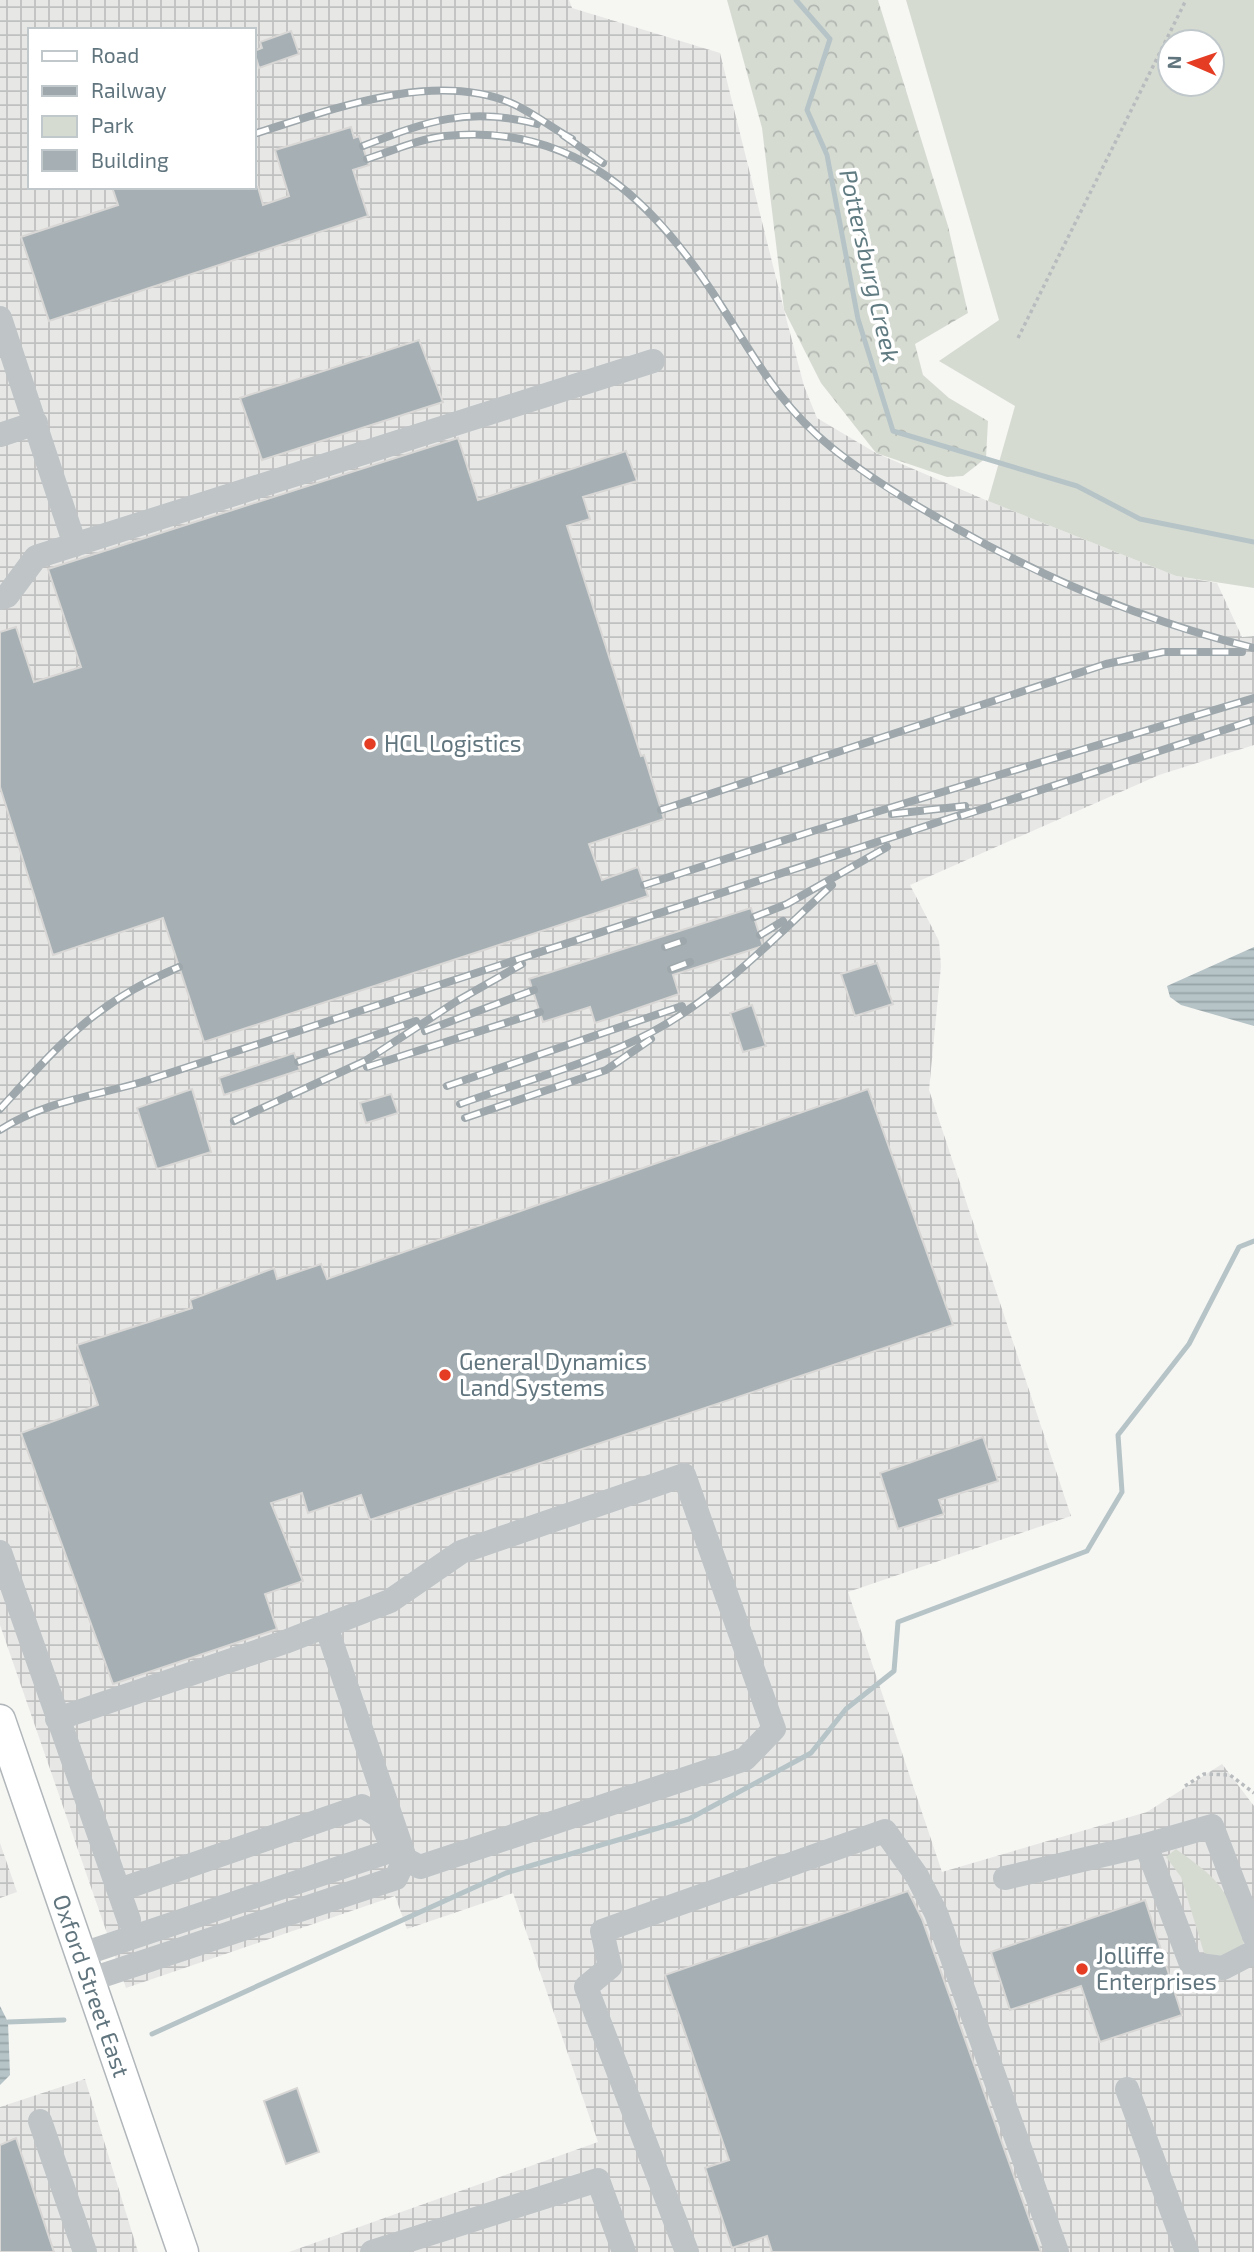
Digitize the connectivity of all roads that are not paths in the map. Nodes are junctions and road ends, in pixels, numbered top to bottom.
1 (0, 318) edge
2 (653, 361) dead end
3 (36, 423) junction
4 (0, 436) edge
5 (75, 545) junction
6 (0, 598) edge
7 (0, 1552) edge
8 (326, 1626) junction
9 (57, 1719) junction
10 (0, 1720) edge
11 (1146, 1845) junction
12 (398, 1854) junction
13 (1005, 1878) dead end
14 (119, 1890) junction
15 (129, 1920) dead end
16 (1254, 1936) edge
17 (1254, 1952) edge
18 (85, 1967) junction
19 (1127, 2089) dead end
20 (40, 2121) dead end
21 (85, 2252) edge
22 (183, 2252) edge
23 (372, 2252) edge
24 (624, 2252) edge
25 (687, 2252) edge
26 (1057, 2252) edge
27 (1187, 2252) edge

1 - 3 street
2 - 5 street
3 - 4 street
3 - 5 street
5 - 6 street
7 - 9 street
8 - 9 street
8 - 12 street
8 - 12 street
9 - 14 street
10 - 18 main road, Oxford Street East
11 - 13 street
11 - 16 street
11 - 17 street
12 - 14 street
12 - 18 street
14 - 15 street
18 - 22 main road, Oxford Street East
19 - 27 street
20 - 21 street
23 - 24 street
25 - 26 street

